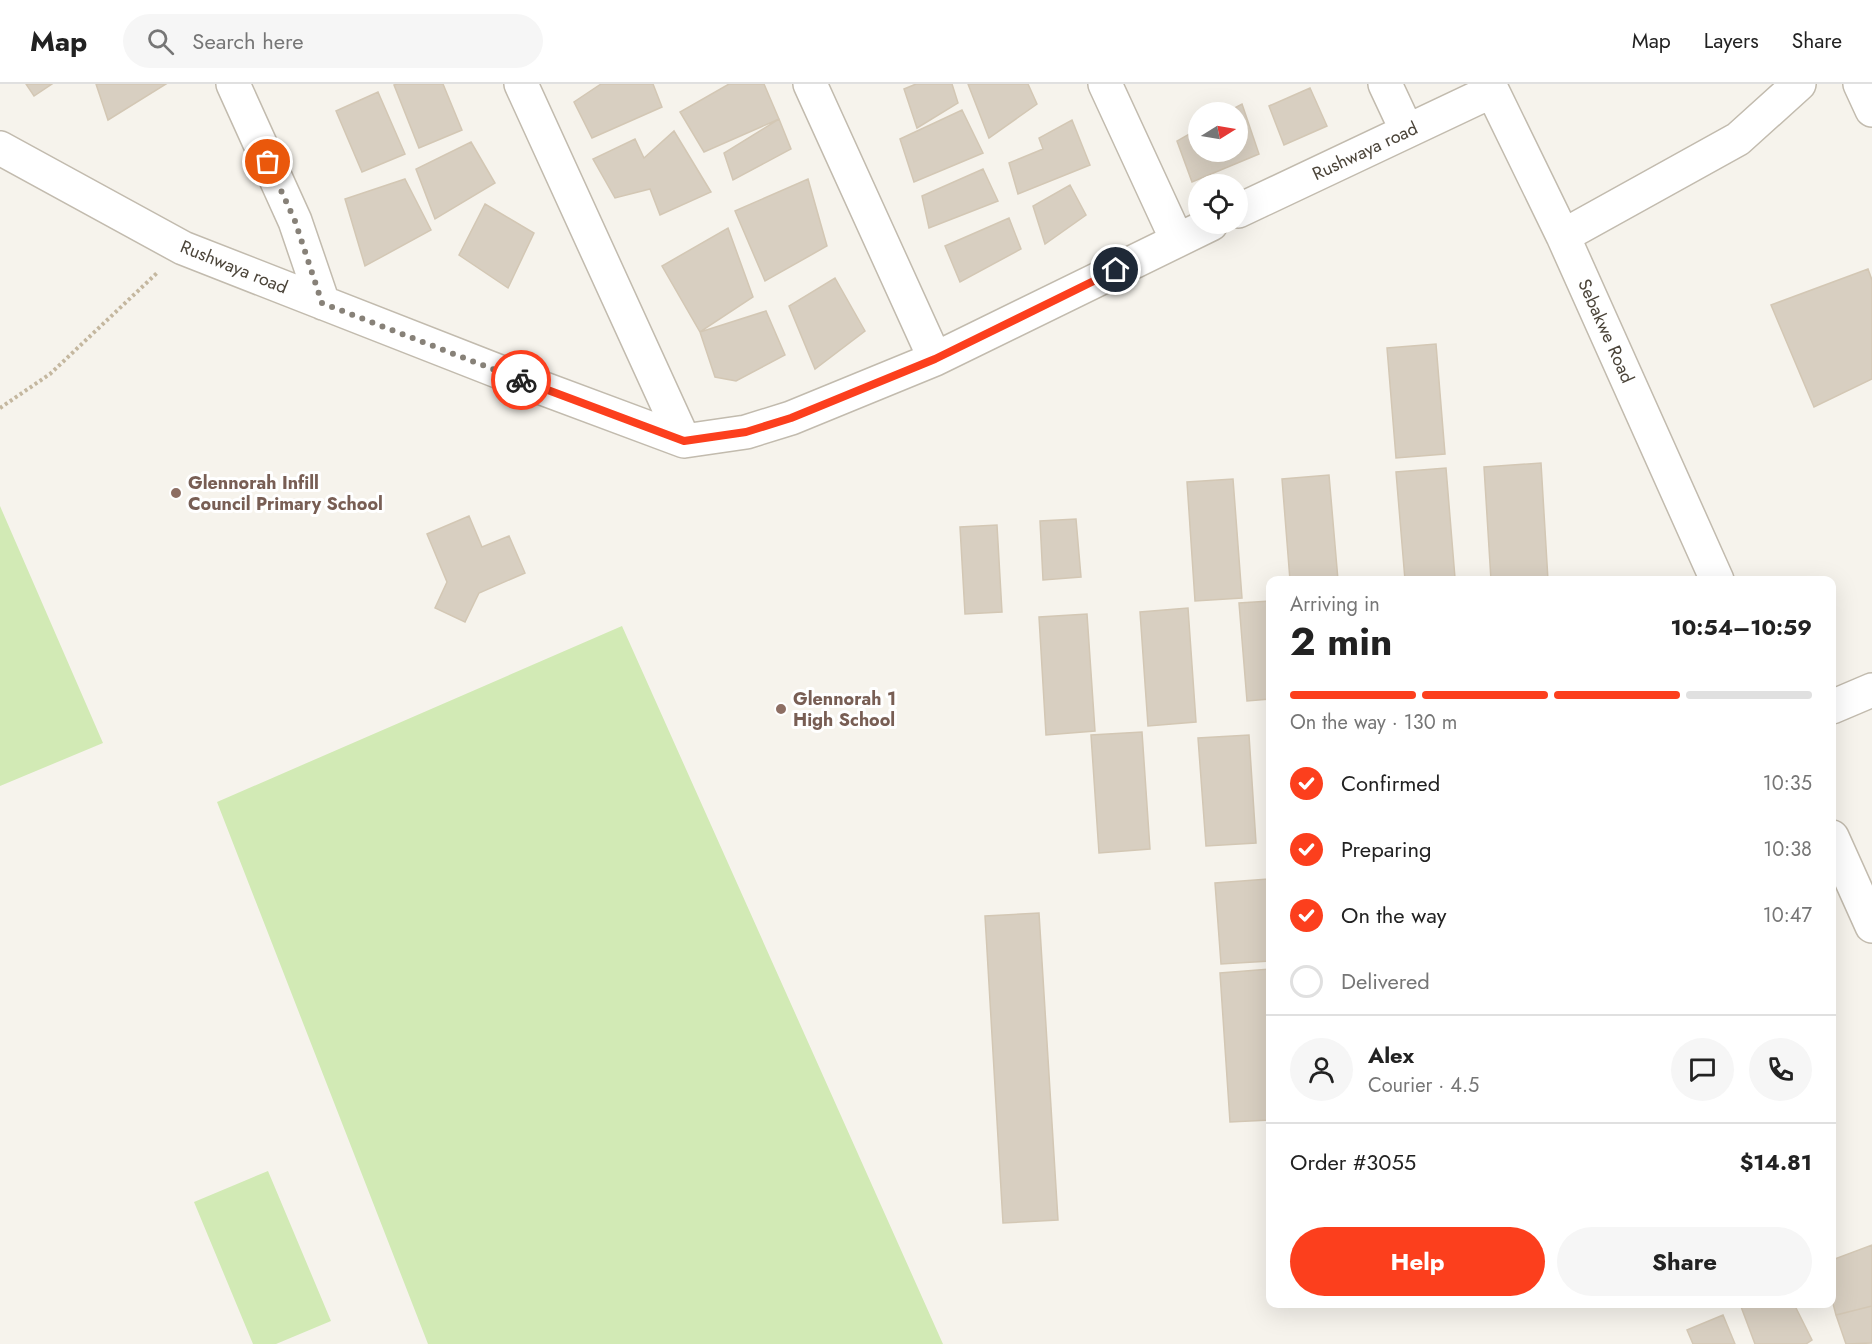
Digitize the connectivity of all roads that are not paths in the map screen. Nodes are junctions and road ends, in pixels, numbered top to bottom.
1 (232, 84) edge
2 (521, 84) edge
3 (810, 84) edge
4 (1105, 84) edge
5 (1385, 84) edge
6 (1799, 84) edge
7 (1860, 84) edge
8 (1491, 88) edge
9 (1872, 110) edge
10 (1407, 131) junction
11 (0, 148) edge
12 (1248, 206) edge
13 (1190, 234) edge
14 (1563, 236) junction
15 (1177, 240) junction
16 (322, 303) junction
17 (935, 359) junction
18 (684, 441) junction
19 (1715, 576) edge
20 (1872, 690) edge
21 (1836, 704) edge
22 (1836, 846) edge
23 (1872, 926) edge

1 - 16 street
2 - 18 street
3 - 17 street
4 - 15 street
5 - 10 street
6 - 14 street
7 - 9 street
8 - 10 street, Rushwaya road
8 - 14 street, Sebakwe Road
10 - 12 street, Rushwaya road
11 - 16 street, Rushwaya road
13 - 15 street, Rushwaya road
14 - 19 street, Sebakwe Road
15 - 17 street, Rushwaya road
16 - 18 street, Rushwaya road
17 - 18 street, Rushwaya road
20 - 21 street
22 - 23 street

